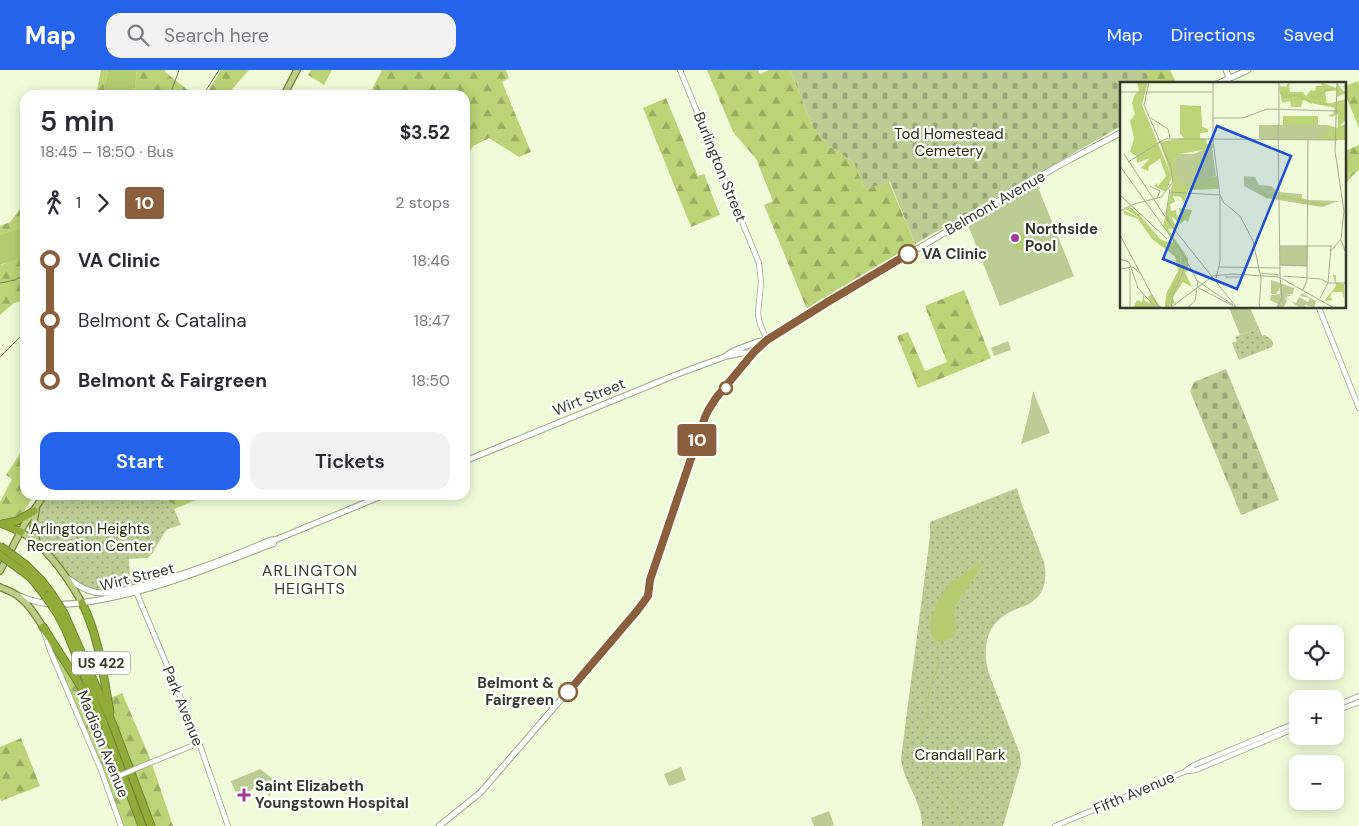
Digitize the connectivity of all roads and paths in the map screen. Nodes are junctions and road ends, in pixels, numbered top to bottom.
1 (297, 70) edge
2 (680, 70) edge
3 (1226, 70) edge
4 (1248, 70) edge
5 (1230, 81) edge
6 (287, 90) edge
7 (1120, 133) edge
8 (1319, 309) edge
9 (767, 340) junction
10 (754, 352) junction
11 (724, 357) junction
12 (1359, 408) edge
13 (470, 459) edge
14 (41, 500) edge
15 (372, 500) edge
16 (35, 508) junction
17 (1, 523) edge
18 (21, 532) junction
19 (38, 544) junction
20 (0, 546) edge
21 (0, 555) edge
22 (24, 568) junction
23 (0, 571) edge
24 (63, 573) junction
25 (0, 586) edge
26 (136, 590) junction
27 (17, 595) junction
28 (82, 603) junction
29 (60, 613) junction
30 (43, 627) junction
31 (1359, 696) edge
32 (1344, 702) edge
33 (1359, 702) edge
34 (1344, 708) edge
35 (104, 724) junction
36 (113, 725) junction
37 (1289, 726) edge
38 (1289, 731) edge
39 (199, 743) junction
40 (1184, 772) junction
41 (106, 782) junction
42 (121, 826) edge
43 (141, 826) edge
44 (152, 826) edge
45 (228, 826) edge
46 (439, 826) edge
47 (1055, 826) edge

1 - 6 main road
2 - 9 street, Burlington Street
3 - 5 main road
4 - 5 main road
7 - 9 main road, Belmont Avenue
8 - 12 street
9 - 10 main road, Belmont Avenue
9 - 11 main road, Wirt Street
10 - 11 main road, Wirt Street
10 - 46 main road, Belmont Avenue
11 - 13 main road, Wirt Street
14 - 16 main road
15 - 26 main road, Wirt Street
16 - 17 highway
16 - 18 main road
16 - 19 main road
17 - 18 highway
18 - 19 main road, Wirt Street
18 - 23 main road
19 - 24 main road, Wirt Street / US 422
20 - 22 highway, bridge
21 - 22 highway, bridge
22 - 29 highway, bridge
24 - 26 main road, Wirt Street
24 - 28 main road, US 422
25 - 27 main road, Wirt Street / US 422
26 - 28 main road, Wirt Street
26 - 39 street, Park Avenue
27 - 28 main road, Wirt Street
27 - 30 main road, Madison Avenue / US 422
28 - 36 highway, US 422
29 - 35 highway
29 - 36 highway
30 - 35 highway, US 422
30 - 41 street, Madison Avenue
31 - 32 street
33 - 34 street
35 - 43 highway, US 422
36 - 44 highway, US 422
37 - 40 street, Fifth Avenue
38 - 40 street, Fifth Avenue
39 - 41 street, bridge
39 - 45 street, Park Avenue
40 - 47 street, Fifth Avenue
41 - 42 street, Madison Avenue

